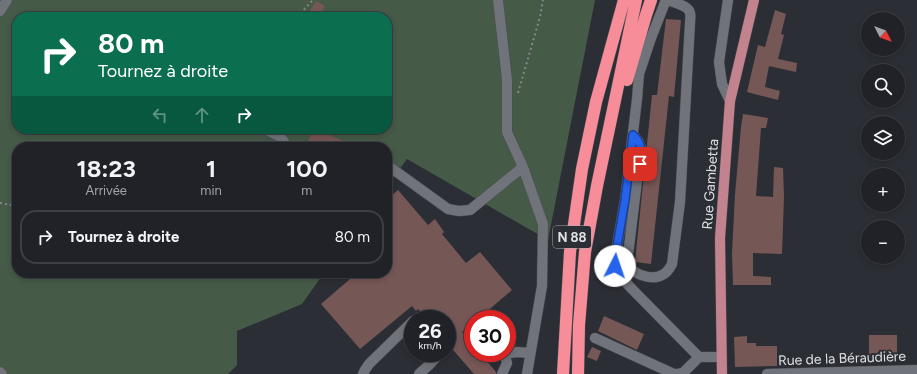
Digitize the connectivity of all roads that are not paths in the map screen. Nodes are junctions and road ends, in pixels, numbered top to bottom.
1 (7, 0) edge
2 (498, 0) edge
3 (624, 0) edge
4 (636, 0) edge
5 (651, 0) edge
6 (667, 0) edge
7 (728, 0) edge
8 (754, 0) edge
9 (0, 11) edge
10 (730, 101) junction
11 (277, 134) edge
12 (633, 135) junction
13 (284, 142) edge
14 (523, 167) junction
15 (392, 169) edge
16 (597, 186) junction
17 (404, 330) edge
18 (388, 338) dead end
19 (595, 338) dead end
20 (381, 352) junction
21 (516, 352) edge
22 (530, 353) junction
23 (699, 357) junction
24 (721, 357) junction
25 (432, 362) edge
26 (507, 362) edge
27 (917, 370) edge
28 (562, 372) edge
29 (363, 374) edge
30 (418, 374) edge
31 (502, 374) edge
32 (527, 374) edge
33 (578, 374) edge
34 (676, 374) edge
35 (722, 374) edge
36 (767, 374) edge

1 - 9 street
2 - 14 street
3 - 28 highway, N 88
4 - 16 highway, N 88
5 - 16 highway
6 - 12 street
6 - 12 street
7 - 10 street
8 - 10 main road, Rue Gambetta
10 - 24 main road, Rue Gambetta
11 - 13 street
12 - 23 street
14 - 15 street
14 - 22 street
16 - 33 highway, N 88
17 - 20 street
18 - 20 street
19 - 34 street
20 - 29 street
21 - 22 street
22 - 32 street
23 - 24 street
23 - 34 street
24 - 35 main road, Rue Gambetta
25 - 30 street
26 - 31 street
27 - 36 street, Rue de la Béraudière

